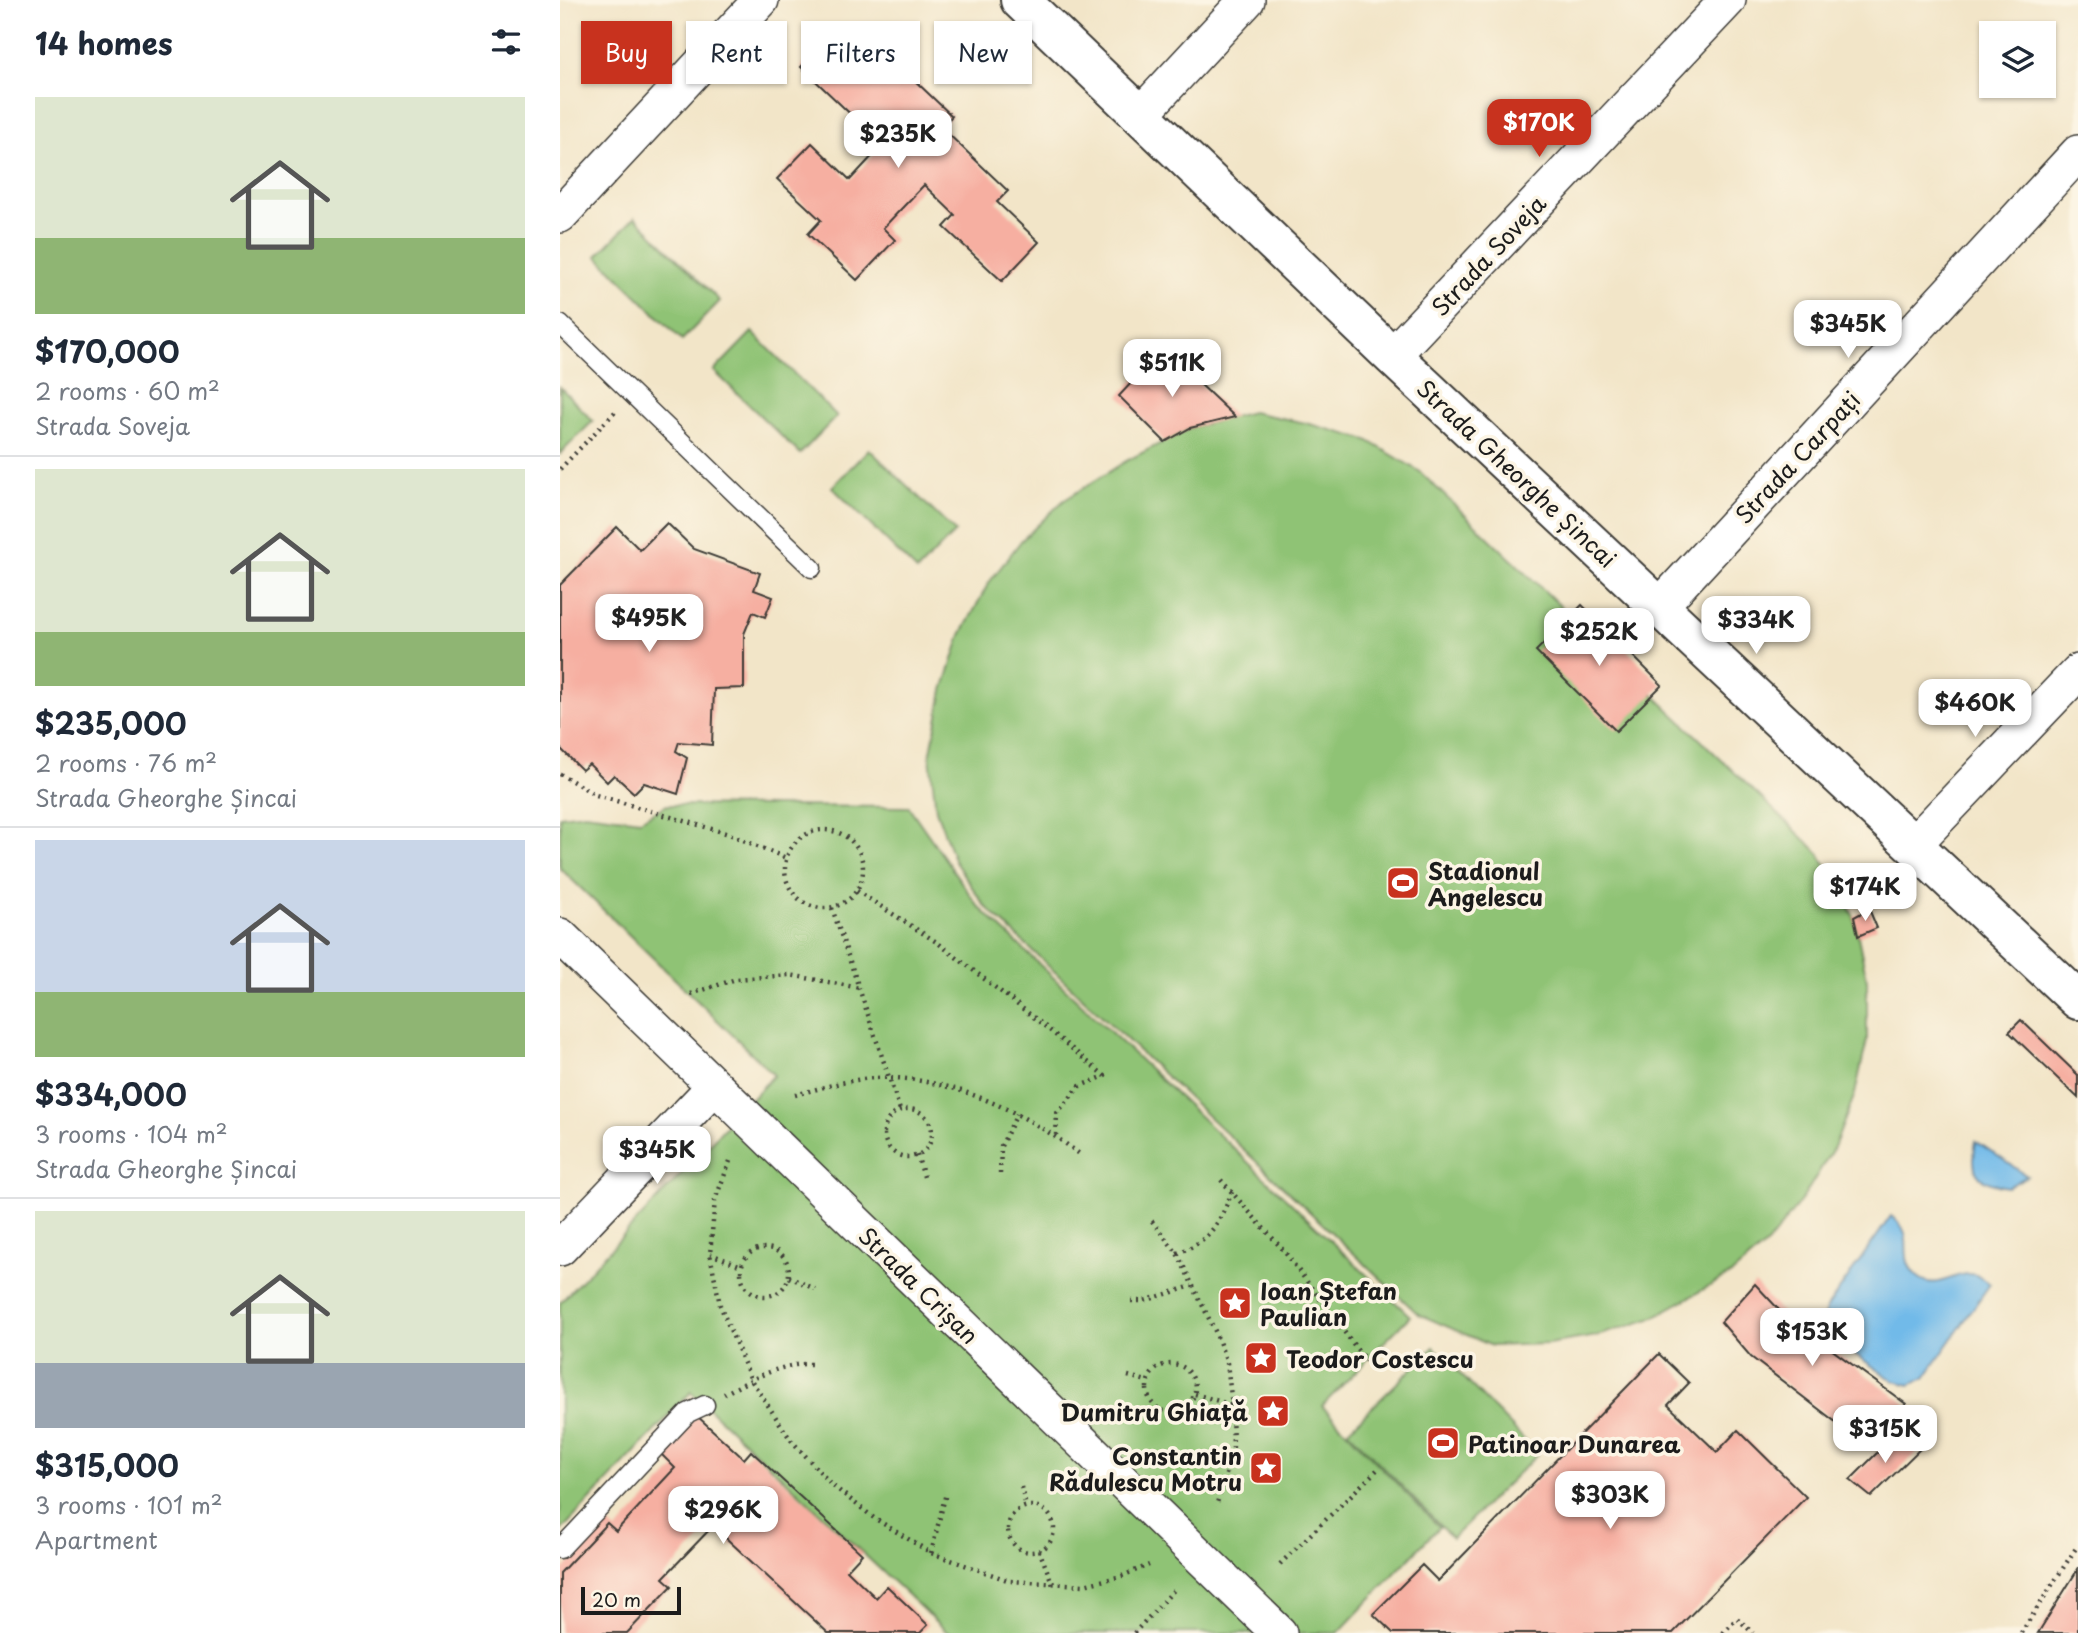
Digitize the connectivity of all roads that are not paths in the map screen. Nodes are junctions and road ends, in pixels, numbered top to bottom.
1 (761, 0) edge
2 (1020, 0) edge
3 (1247, 0) edge
4 (1728, 0) edge
5 (1140, 114) junction
6 (2078, 153) edge
7 (560, 215) edge
8 (560, 324) edge
9 (1392, 356) junction
10 (812, 568) dead end
11 (1660, 606) junction
12 (2078, 672) edge
13 (1913, 845) junction
14 (560, 936) edge
15 (2078, 1000) edge
16 (715, 1086) junction
17 (560, 1248) edge
18 (705, 1405) road end
19 (560, 1549) edge
20 (1279, 1633) edge

1 - 7 street
2 - 5 street, Strada Gheorghe Șincai
3 - 5 street
4 - 9 street, Strada Soveja
5 - 9 street, Strada Gheorghe Șincai
6 - 11 street, Strada Carpați
8 - 10 lane
9 - 11 street, Strada Gheorghe Șincai
11 - 13 street, Strada Gheorghe Șincai
12 - 13 street
13 - 15 street, Strada Gheorghe Șincai
14 - 16 street, Strada Crișan
16 - 17 street
16 - 20 street, Strada Crișan
18 - 19 lane

